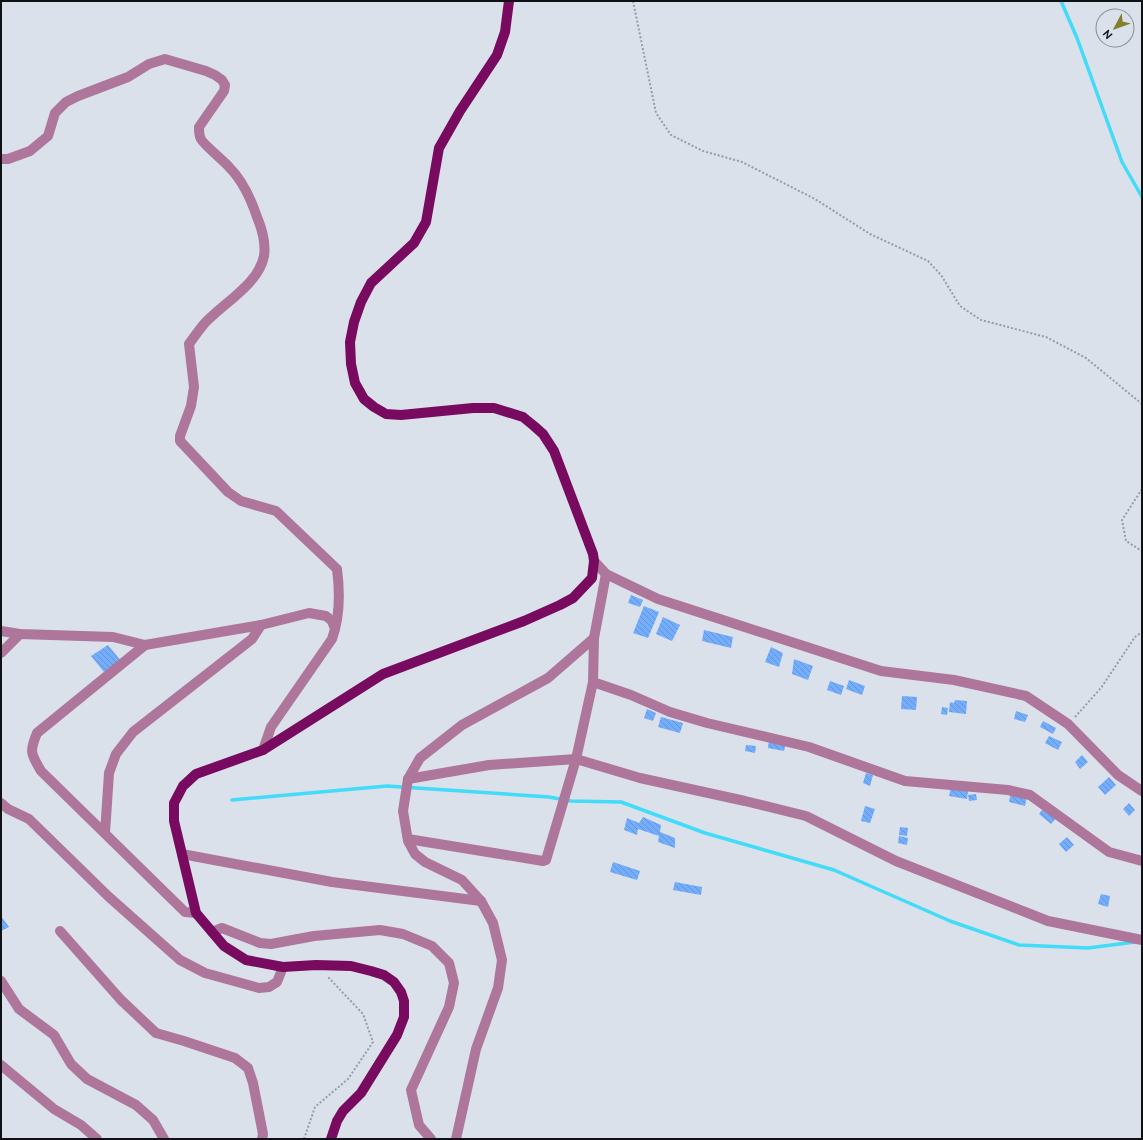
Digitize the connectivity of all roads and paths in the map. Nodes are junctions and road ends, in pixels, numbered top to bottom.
1 (509, 1) edge
2 (633, 1) edge
3 (1, 159) edge
4 (1142, 404) edge
5 (1142, 489) edge
6 (1142, 551) edge
7 (594, 561) junction
8 (606, 574) junction
9 (261, 625) junction
10 (335, 629) junction
11 (1, 631) edge
12 (1142, 632) edge
13 (20, 634) junction
14 (594, 638) junction
15 (145, 645) junction
16 (1, 653) edge
17 (593, 682) junction
18 (1068, 724) junction
19 (262, 750) junction
20 (576, 759) junction
21 (408, 779) junction
22 (1142, 790) edge
23 (1, 803) edge
24 (105, 833) junction
25 (408, 839) junction
26 (182, 854) junction
27 (1142, 861) edge
28 (481, 901) junction
29 (196, 913) junction
30 (60, 931) dead end
31 (212, 932) junction
32 (1142, 940) edge
33 (316, 965) junction
34 (283, 967) junction
35 (1, 981) edge
36 (1, 1065) edge
37 (97, 1139) edge
38 (164, 1139) edge
39 (262, 1139) edge
40 (304, 1139) edge
41 (331, 1139) edge
42 (431, 1139) edge
43 (456, 1139) edge

1 - 7 main road
2 - 4 path
3 - 10 street
5 - 6 path
7 - 8 street
7 - 19 main road
8 - 14 street
8 - 18 street
9 - 10 street
9 - 15 street
9 - 24 street
10 - 19 street
11 - 13 street
12 - 18 path
13 - 15 street
13 - 16 street
14 - 17 street
14 - 21 street
15 - 24 street
17 - 20 street
17 - 27 street
18 - 22 street
19 - 26 main road
20 - 21 street
20 - 25 street
20 - 32 street
21 - 25 street
23 - 34 street
24 - 29 street
25 - 28 street
26 - 28 street
26 - 29 main road
28 - 43 street
29 - 31 main road
30 - 39 street
31 - 34 main road
31 - 42 street
33 - 34 main road
33 - 40 path
33 - 41 main road
35 - 38 street
36 - 37 street

